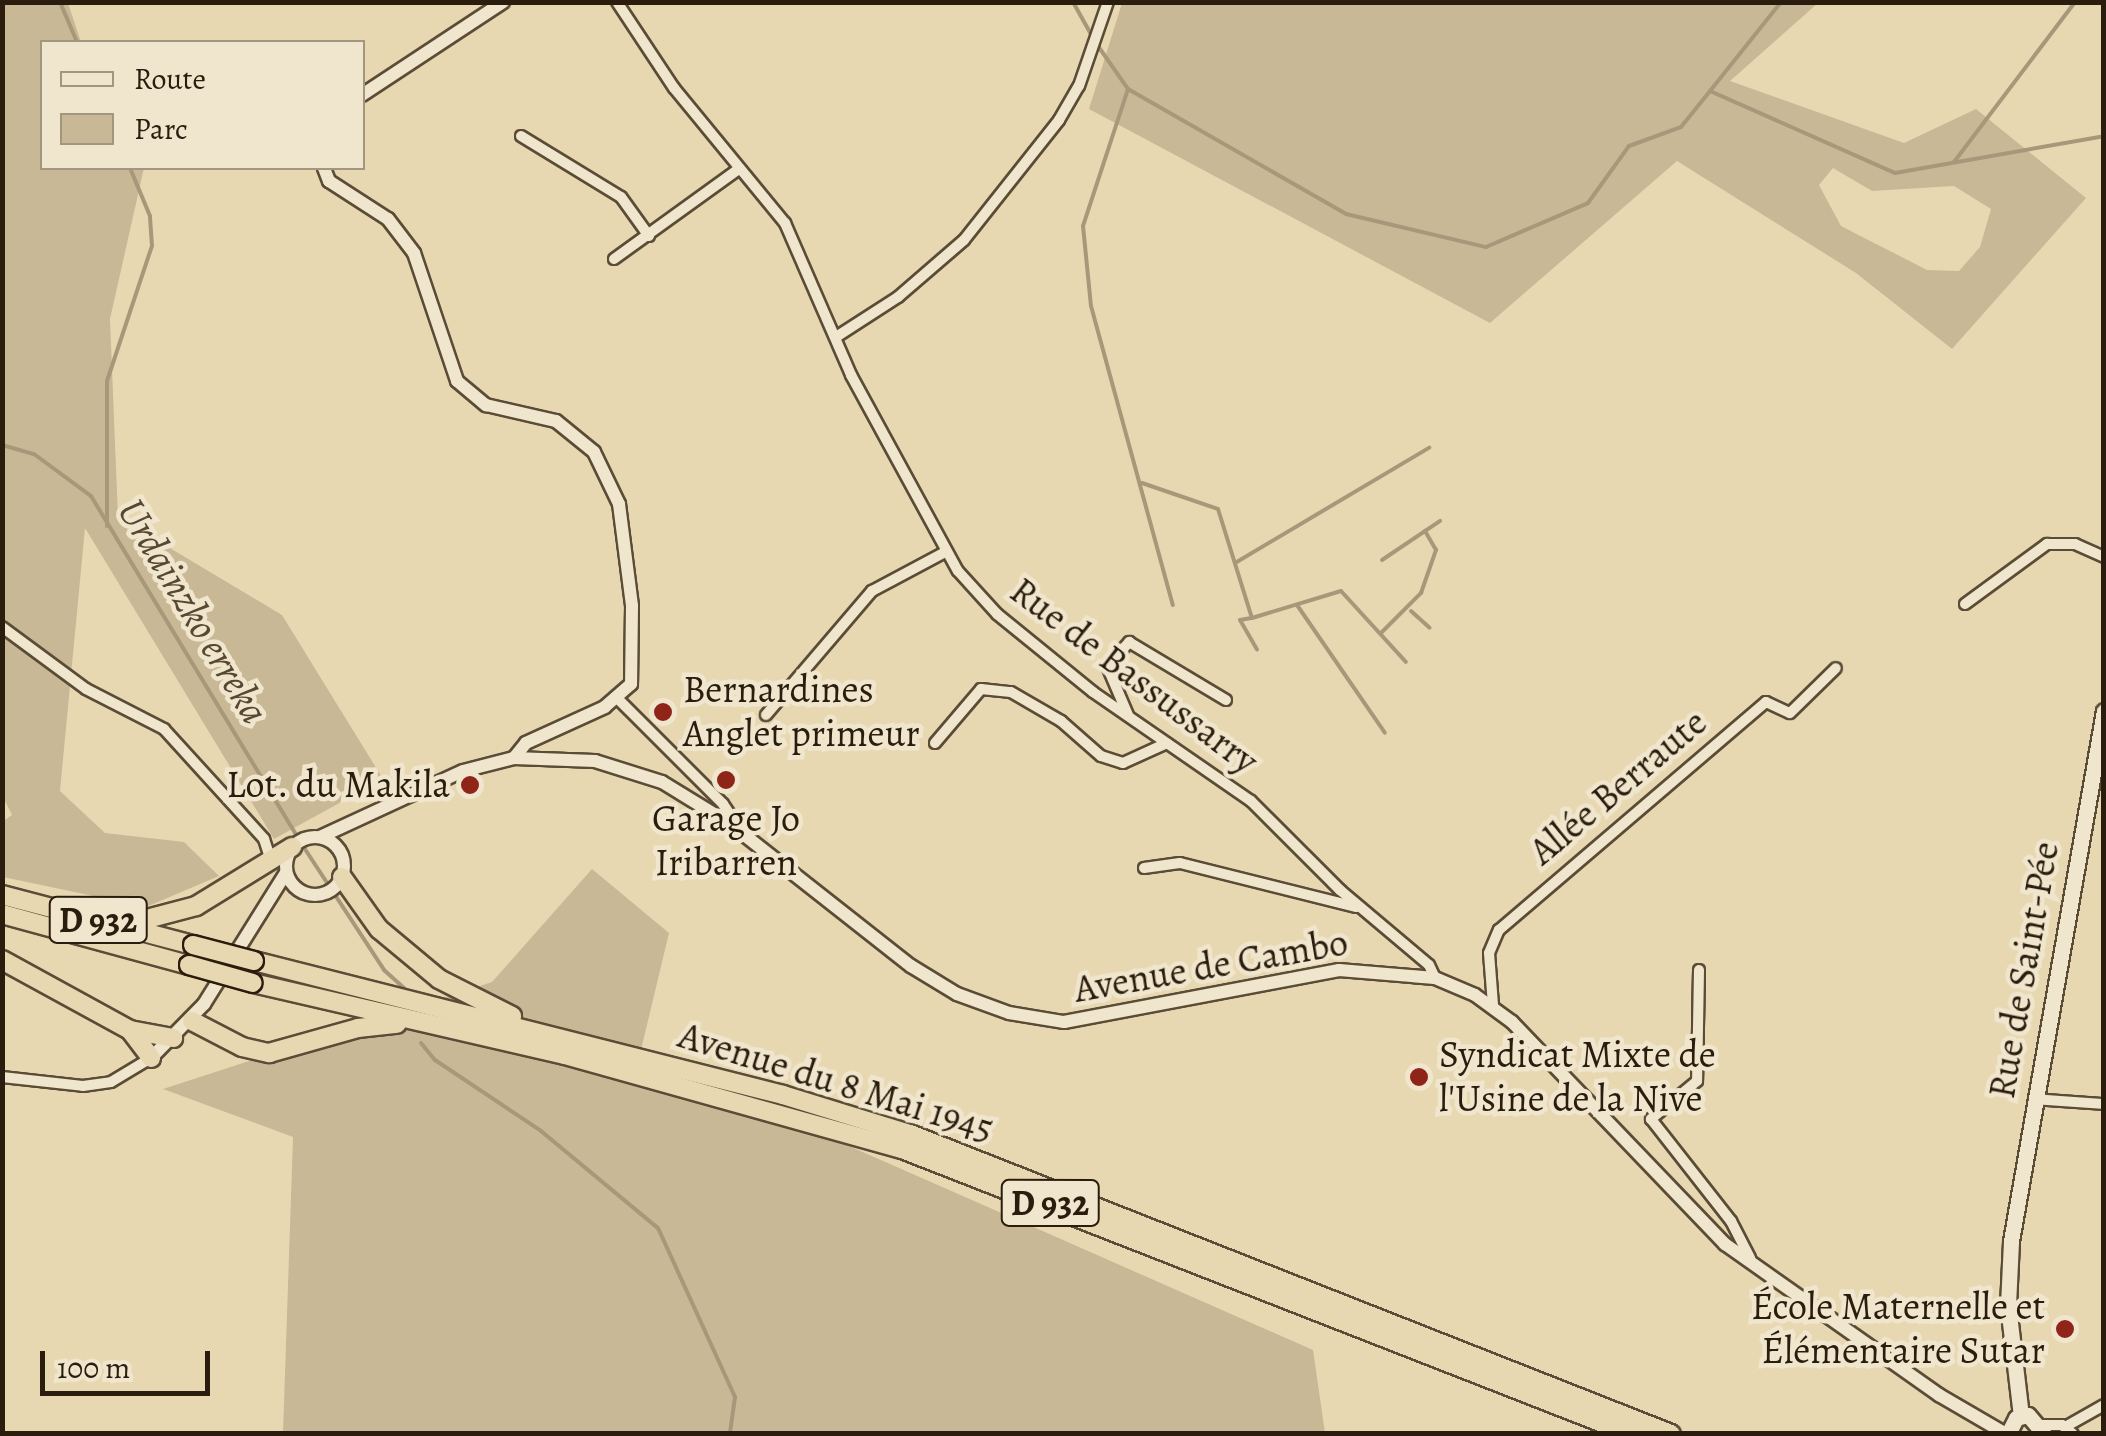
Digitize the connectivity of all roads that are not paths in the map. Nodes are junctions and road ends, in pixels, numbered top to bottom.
1 (503, 2) edge
2 (618, 2) edge
3 (1108, 2) edge
4 (365, 93) edge
5 (521, 136) dead end
6 (739, 169) junction
7 (325, 170) edge
8 (649, 236) junction
9 (614, 259) dead end
10 (836, 337) junction
11 (946, 552) junction
12 (2104, 557) edge
13 (1965, 604) dead end
14 (2, 627) edge
15 (1836, 668) dead end
16 (617, 698) junction
17 (1226, 700) dead end
18 (2104, 710) edge
19 (766, 715) dead end
20 (1128, 716) junction
21 (935, 743) dead end
22 (1167, 743) junction
23 (514, 758) junction
24 (356, 815) junction
25 (740, 829) junction
26 (303, 841) junction
27 (338, 848) junction
28 (279, 867) junction
29 (1144, 868) dead end
30 (335, 886) junction
31 (296, 889) junction
32 (2, 894) edge
33 (268, 902) junction
34 (1359, 907) junction
35 (2, 914) edge
36 (94, 919) junction
37 (2, 960) edge
38 (1698, 970) dead end
39 (1435, 978) junction
40 (1493, 1005) junction
41 (192, 1021) junction
42 (412, 1022) junction
43 (130, 1030) junction
44 (564, 1037) junction
45 (173, 1038) junction
46 (151, 1058) junction
47 (2, 1077) edge
48 (2033, 1099) junction
49 (2104, 1104) edge
50 (1754, 1264) junction
51 (2104, 1405) edge
52 (2021, 1416) junction
53 (2043, 1429) edge
54 (2069, 1430) edge
55 (1631, 1434) edge
56 (1670, 1434) edge
57 (2007, 1434) edge

1 - 4 street
2 - 6 street, Rue de Bassussarry
3 - 10 street
5 - 8 street
6 - 8 street
6 - 10 street, Rue de Bassussarry
7 - 16 street
8 - 9 street
10 - 11 street, Rue de Bassussarry
11 - 19 street
11 - 20 street, Rue de Bassussarry
12 - 13 street
14 - 28 street
15 - 40 street, Allée Berraute
16 - 23 street
16 - 25 street, Avenue de Cambo
17 - 20 street
18 - 48 main road, Rue de Saint-Pée
20 - 22 street, Rue de Bassussarry
21 - 22 street
22 - 34 street, Rue de Bassussarry
23 - 24 street, Avenue de Cambo
23 - 25 street, Avenue de Cambo
24 - 26 street, Avenue de Cambo
24 - 27 street
25 - 39 street, Avenue de Cambo
26 - 27 street
26 - 28 highway
27 - 30 street
28 - 31 street
28 - 33 street
28 - 36 highway
29 - 34 street
30 - 31 street
30 - 44 highway
31 - 33 street
32 - 36 highway, D 932
33 - 41 street
34 - 39 street, Rue de Bassussarry
35 - 42 highway, D 932, bridge
36 - 44 highway, Avenue du 8 Mai 1945 / D 932, bridge
37 - 43 highway
38 - 50 street
39 - 40 street, Avenue de Cambo
40 - 50 street, Avenue de Cambo
41 - 42 highway
41 - 45 street
42 - 55 highway, Avenue du 8 Mai 1945 / D 932
43 - 45 highway
43 - 46 highway
44 - 56 highway, Avenue du 8 Mai 1945 / D 932
45 - 46 street
46 - 47 street
48 - 49 street
48 - 52 main road, Rue de Saint-Pée
50 - 57 street, Avenue de Cambo
51 - 54 street
52 - 53 main road
52 - 57 main road
53 - 54 street

